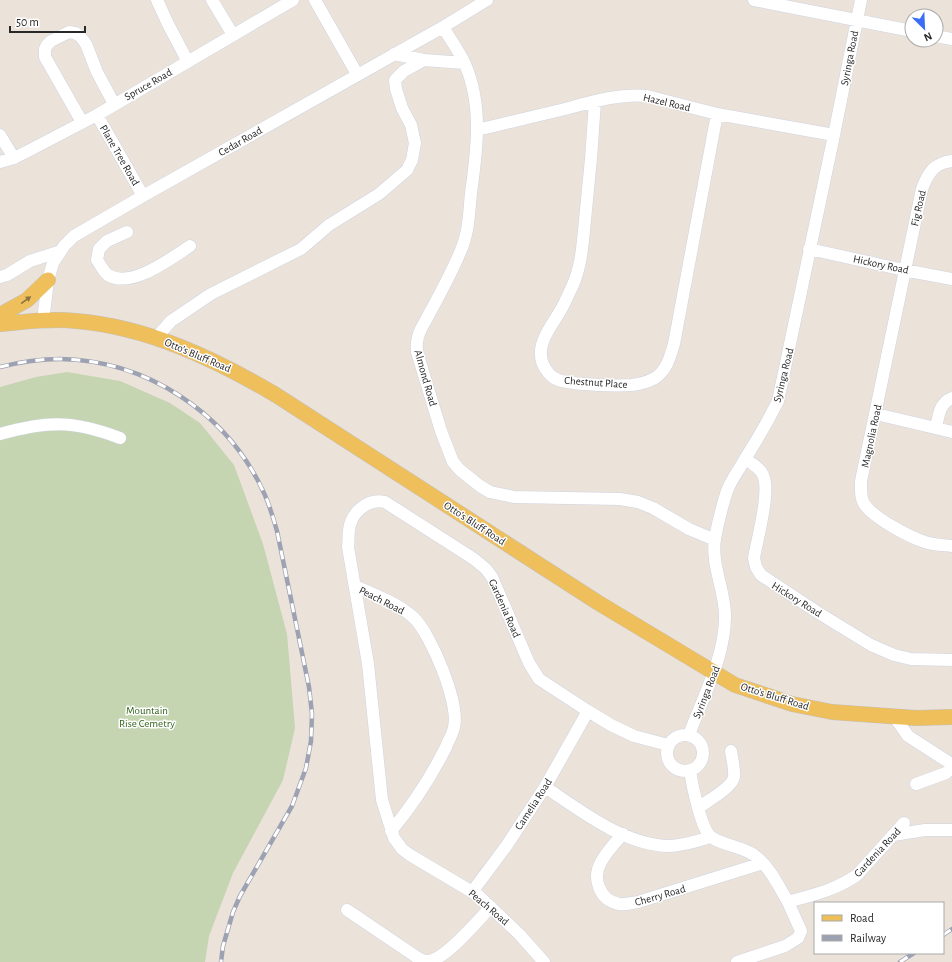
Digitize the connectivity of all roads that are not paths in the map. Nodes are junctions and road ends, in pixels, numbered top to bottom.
1 (157, 0) edge
2 (212, 0) edge
3 (293, 0) edge
4 (315, 0) edge
5 (487, 0) edge
6 (754, 0) edge
7 (860, 0) edge
8 (790, 4) edge
9 (856, 20) junction
10 (443, 27) junction
11 (904, 29) edge
12 (233, 35) junction
13 (394, 54) junction
14 (424, 60) junction
15 (188, 62) junction
16 (464, 63) junction
17 (357, 74) junction
18 (595, 101) junction
19 (114, 104) junction
20 (717, 114) junction
21 (97, 115) junction
22 (82, 122) junction
23 (477, 130) junction
24 (0, 135) edge
25 (834, 135) junction
26 (14, 158) junction
27 (952, 161) edge
28 (0, 162) edge
29 (143, 196) junction
30 (97, 223) junction
31 (127, 232) dead end
32 (107, 241) junction
33 (190, 246) dead end
34 (810, 248) junction
35 (58, 252) junction
36 (904, 270) junction
37 (0, 277) edge
38 (952, 279) edge
39 (48, 280) junction
40 (0, 315) edge
41 (43, 321) junction
42 (0, 324) edge
43 (156, 338) junction
44 (952, 398) edge
45 (876, 414) junction
46 (936, 427) junction
47 (952, 432) edge
48 (0, 434) edge
49 (120, 438) dead end
50 (745, 459) junction
51 (715, 540) junction
52 (952, 546) edge
53 (355, 586) junction
54 (952, 660) edge
55 (713, 672) junction
56 (588, 711) junction
57 (894, 716) junction
58 (952, 718) edge
59 (689, 735) junction
60 (668, 745) junction
61 (731, 751) dead end
62 (690, 771) junction
63 (916, 784) dead end
64 (545, 787) junction
65 (698, 808) junction
66 (904, 823) dead end
67 (952, 830) edge
68 (391, 831) junction
69 (623, 834) junction
70 (893, 835) junction
71 (711, 837) junction
72 (763, 864) junction
73 (472, 892) junction
74 (788, 902) junction
75 (491, 907) junction
76 (347, 910) dead end
77 (544, 962) edge
78 (737, 962) edge

1 - 15 street
2 - 12 street
3 - 12 street, Spruce Road
4 - 17 street
5 - 10 street, Cedar Road
6 - 8 street
7 - 9 street, Syringa Road
8 - 9 street
9 - 11 street
9 - 25 street, Syringa Road
10 - 13 street, Cedar Road
10 - 16 street, Almond Road
12 - 15 street, Spruce Road
13 - 14 street
13 - 17 street, Cedar Road
14 - 16 street
14 - 43 street
15 - 19 street, Spruce Road
16 - 23 street, Almond Road
17 - 29 street, Cedar Road
18 - 20 street, Hazel Road
18 - 20 street, Chestnut Place
18 - 23 street, Hazel Road
19 - 21 street, Spruce Road
19 - 22 street
20 - 25 street, Hazel Road
21 - 22 street, Spruce Road
21 - 29 street, Plane Tree Road
22 - 26 street, Spruce Road
23 - 51 street, Almond Road
24 - 26 street
25 - 34 street, Syringa Road
26 - 28 street, Spruce Road
27 - 36 street, Fig Road
29 - 30 street, Cedar Road
30 - 32 street
30 - 35 street, Cedar Road
31 - 32 street
32 - 33 street
34 - 36 street, Hickory Road
34 - 50 street, Syringa Road
35 - 37 street
35 - 39 street, Cedar Road
36 - 38 street, Hickory Road
36 - 45 street, Magnolia Road
40 -> 39 main road
39 - 41 street, Cedar Road
41 - 42 main road, Otto's Bluff Road
41 - 43 main road, Otto's Bluff Road
43 - 55 main road, Otto's Bluff Road
44 - 46 street
45 - 46 street
45 - 52 street, Magnolia Road
46 - 47 street
48 - 49 street
50 - 51 street, Syringa Road
50 - 54 street, Hickory Road
51 - 55 street, Syringa Road
53 - 56 street, Gardenia Road
53 - 68 street, Peach Road
53 - 68 street, Peach Road
55 - 57 main road, Otto's Bluff Road
55 - 59 street, Syringa Road
56 - 60 street, Gardenia Road
56 - 64 street, Camelia Road
57 - 58 main road, Otto's Bluff Road
57 - 63 street
59 - 60 street
59 - 62 street
60 - 62 street
61 - 65 street
62 - 65 street
64 - 69 street
64 - 73 street, Camelia Road
65 - 71 street
66 - 70 street, Gardenia Road
67 - 70 street
68 - 73 street, Peach Road
69 - 71 street
69 - 72 street, Cherry Road
70 - 74 street, Gardenia Road
71 - 72 street
72 - 74 street
73 - 75 street, Peach Road
74 - 78 street
75 - 76 street
75 - 77 street, Peach Road

